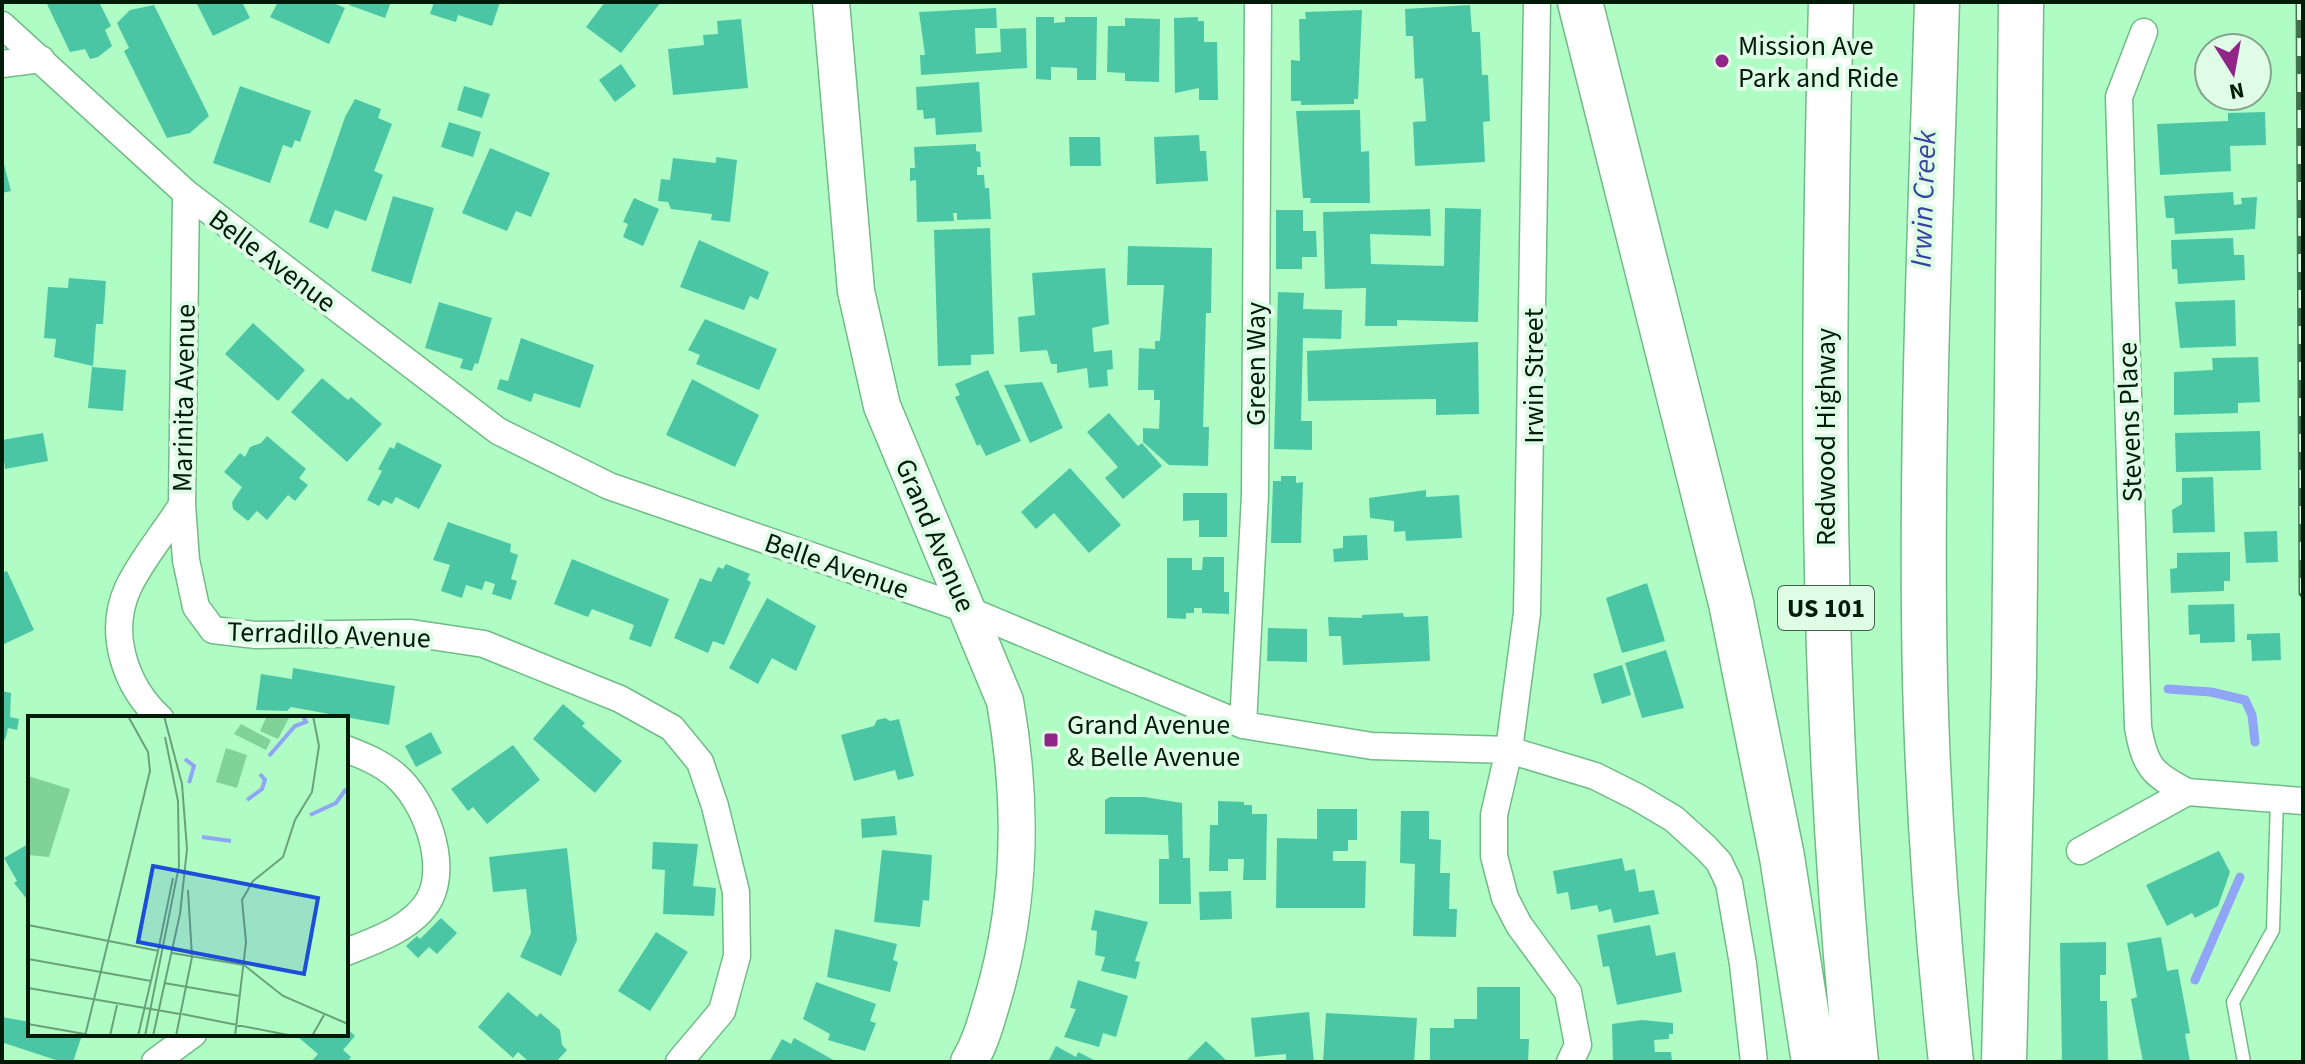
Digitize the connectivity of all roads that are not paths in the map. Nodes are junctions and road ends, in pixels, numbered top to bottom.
1 (831, 2) edge
2 (1258, 2) edge
3 (1537, 2) edge
4 (1580, 2) edge
5 (1831, 2) edge
6 (1937, 2) edge
7 (2021, 2) edge
8 (2, 25) edge
9 (2144, 32) dead end
10 (41, 59) junction
11 (2, 64) edge
12 (186, 193) junction
13 (182, 505) junction
14 (968, 610) junction
15 (158, 716) edge
16 (1243, 725) junction
17 (348, 750) edge
18 (1509, 750) junction
19 (2187, 792) junction
20 (2290, 800) edge
21 (2080, 851) dead end
22 (348, 951) edge
23 (190, 1036) edge
24 (155, 1062) edge
25 (679, 1062) edge
26 (969, 1062) edge
27 (1570, 1062) edge
28 (1754, 1062) edge
29 (1814, 1062) edge
30 (1856, 1062) edge
31 (1951, 1062) edge
32 (2004, 1062) edge
33 (2244, 1062) edge

1 - 14 street, Grand Avenue
2 - 16 street, Green Way
3 - 18 street, Irwin Street
4 - 29 highway
5 - 30 highway, Redwood Highway / US 101
6 - 31 highway
7 - 32 highway
8 - 10 street, Belle Avenue
9 - 19 street, Stevens Place
10 - 11 street
10 - 12 street, Belle Avenue
12 - 13 street, Marinita Avenue
12 - 14 street, Belle Avenue
13 - 15 street, Marinita Avenue
13 - 25 street, Terradillo Avenue
14 - 16 street, Belle Avenue
14 - 26 street, Grand Avenue
16 - 18 street, Belle Avenue
17 - 22 street
18 - 27 street, Irwin Street
18 - 28 street, Belle Avenue
19 - 20 street
19 - 21 street
20 - 33 lane
23 - 24 street

